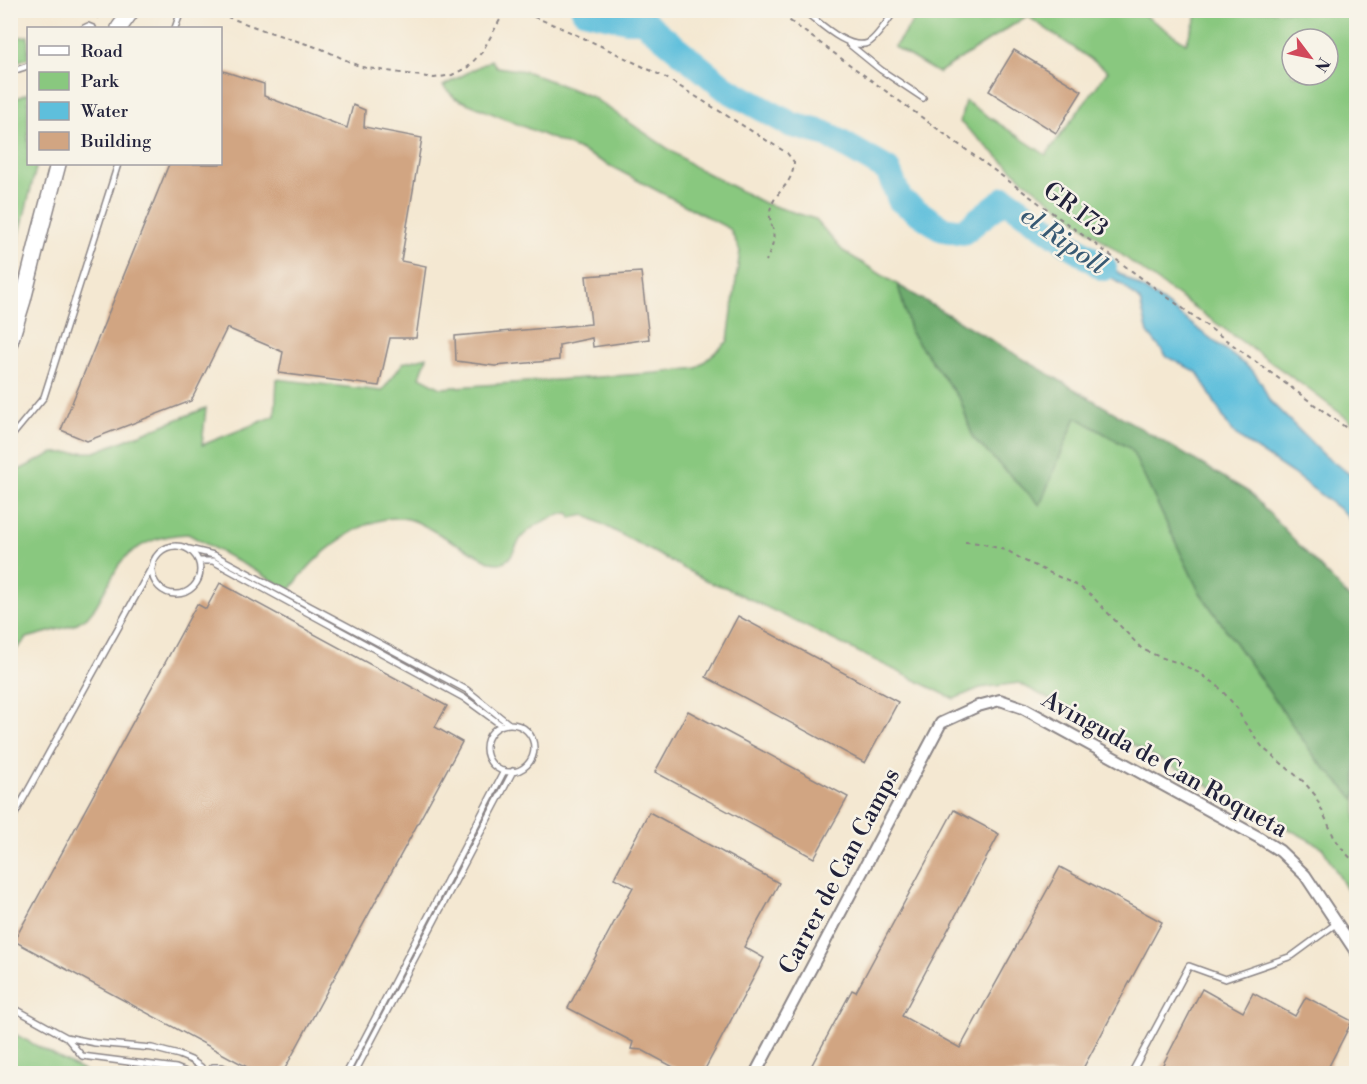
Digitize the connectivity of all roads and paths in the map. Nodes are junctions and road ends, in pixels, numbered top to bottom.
1 (132, 10) edge
2 (515, 10) edge
3 (775, 10) edge
4 (803, 10) edge
5 (895, 10) edge
6 (180, 14) dead end
7 (193, 17) dead end
8 (120, 27) edge
9 (176, 27) edge
10 (846, 42) junction
11 (27, 66) edge
12 (10, 72) edge
13 (923, 98) dead end
14 (58, 165) edge
15 (118, 165) edge
16 (766, 261) dead end
17 (10, 342) edge
18 (1356, 435) edge
19 (10, 438) edge
20 (965, 542) dead end
21 (189, 549) junction
22 (199, 561) junction
23 (153, 565) junction
24 (978, 706) joint
25 (508, 724) junction
26 (501, 725) junction
27 (504, 771) junction
28 (513, 771) junction
29 (10, 823) edge
30 (1356, 864) edge
31 (1337, 924) junction
32 (1356, 952) edge
33 (10, 1006) edge
34 (66, 1037) junction
35 (187, 1074) edge
36 (206, 1074) edge
37 (239, 1074) edge
38 (346, 1074) edge
39 (354, 1074) edge
40 (754, 1074) edge
41 (1131, 1074) edge

1 - 8 main road
2 - 7 path
2 - 16 path
3 - 18 path, GR 173
4 - 10 lane
5 - 10 lane
6 - 9 lane
10 - 13 lane
11 - 12 lane
14 - 17 main road
15 - 19 lane
20 - 30 path
21 - 22 lane
21 - 23 lane
21 - 25 lane
22 - 23 lane
22 - 26 lane
23 - 29 lane
24 - 31 street, Avinguda de Can Roqueta
24 - 40 street, Carrer de Can Camps
25 - 26 lane
25 - 28 lane
26 - 27 lane
27 - 28 lane
27 - 38 lane
28 - 39 lane
31 - 32 street, Avinguda de Can Roqueta
31 - 41 lane
33 - 34 lane
34 - 35 lane
34 - 36 lane
36 - 37 lane

